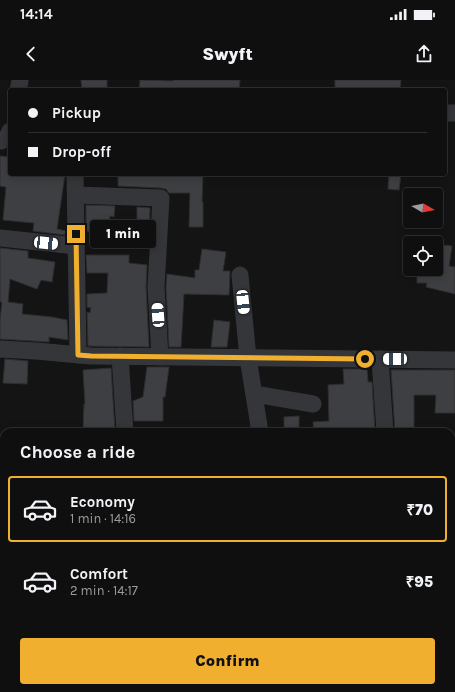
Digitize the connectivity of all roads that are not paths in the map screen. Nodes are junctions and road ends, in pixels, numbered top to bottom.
1 (8, 136) edge
2 (0, 140) edge
3 (75, 176) edge
4 (76, 195) junction
5 (0, 238) edge
6 (76, 246) junction
7 (240, 275) dead end
8 (0, 349) edge
9 (78, 355) junction
10 (120, 356) junction
11 (160, 357) junction
12 (248, 358) junction
13 (380, 359) junction
14 (455, 360) edge
15 (254, 394) junction
16 (314, 404) dead end
17 (126, 428) edge
18 (259, 428) edge
19 (385, 428) edge

1 - 2 street
3 - 4 street
4 - 6 street
4 - 11 street
5 - 6 street
6 - 9 street
7 - 12 street
8 - 9 street
9 - 10 street
10 - 11 street
10 - 17 street
11 - 12 street
12 - 13 street
12 - 15 street
13 - 14 street
13 - 19 street
15 - 16 street
15 - 18 street

